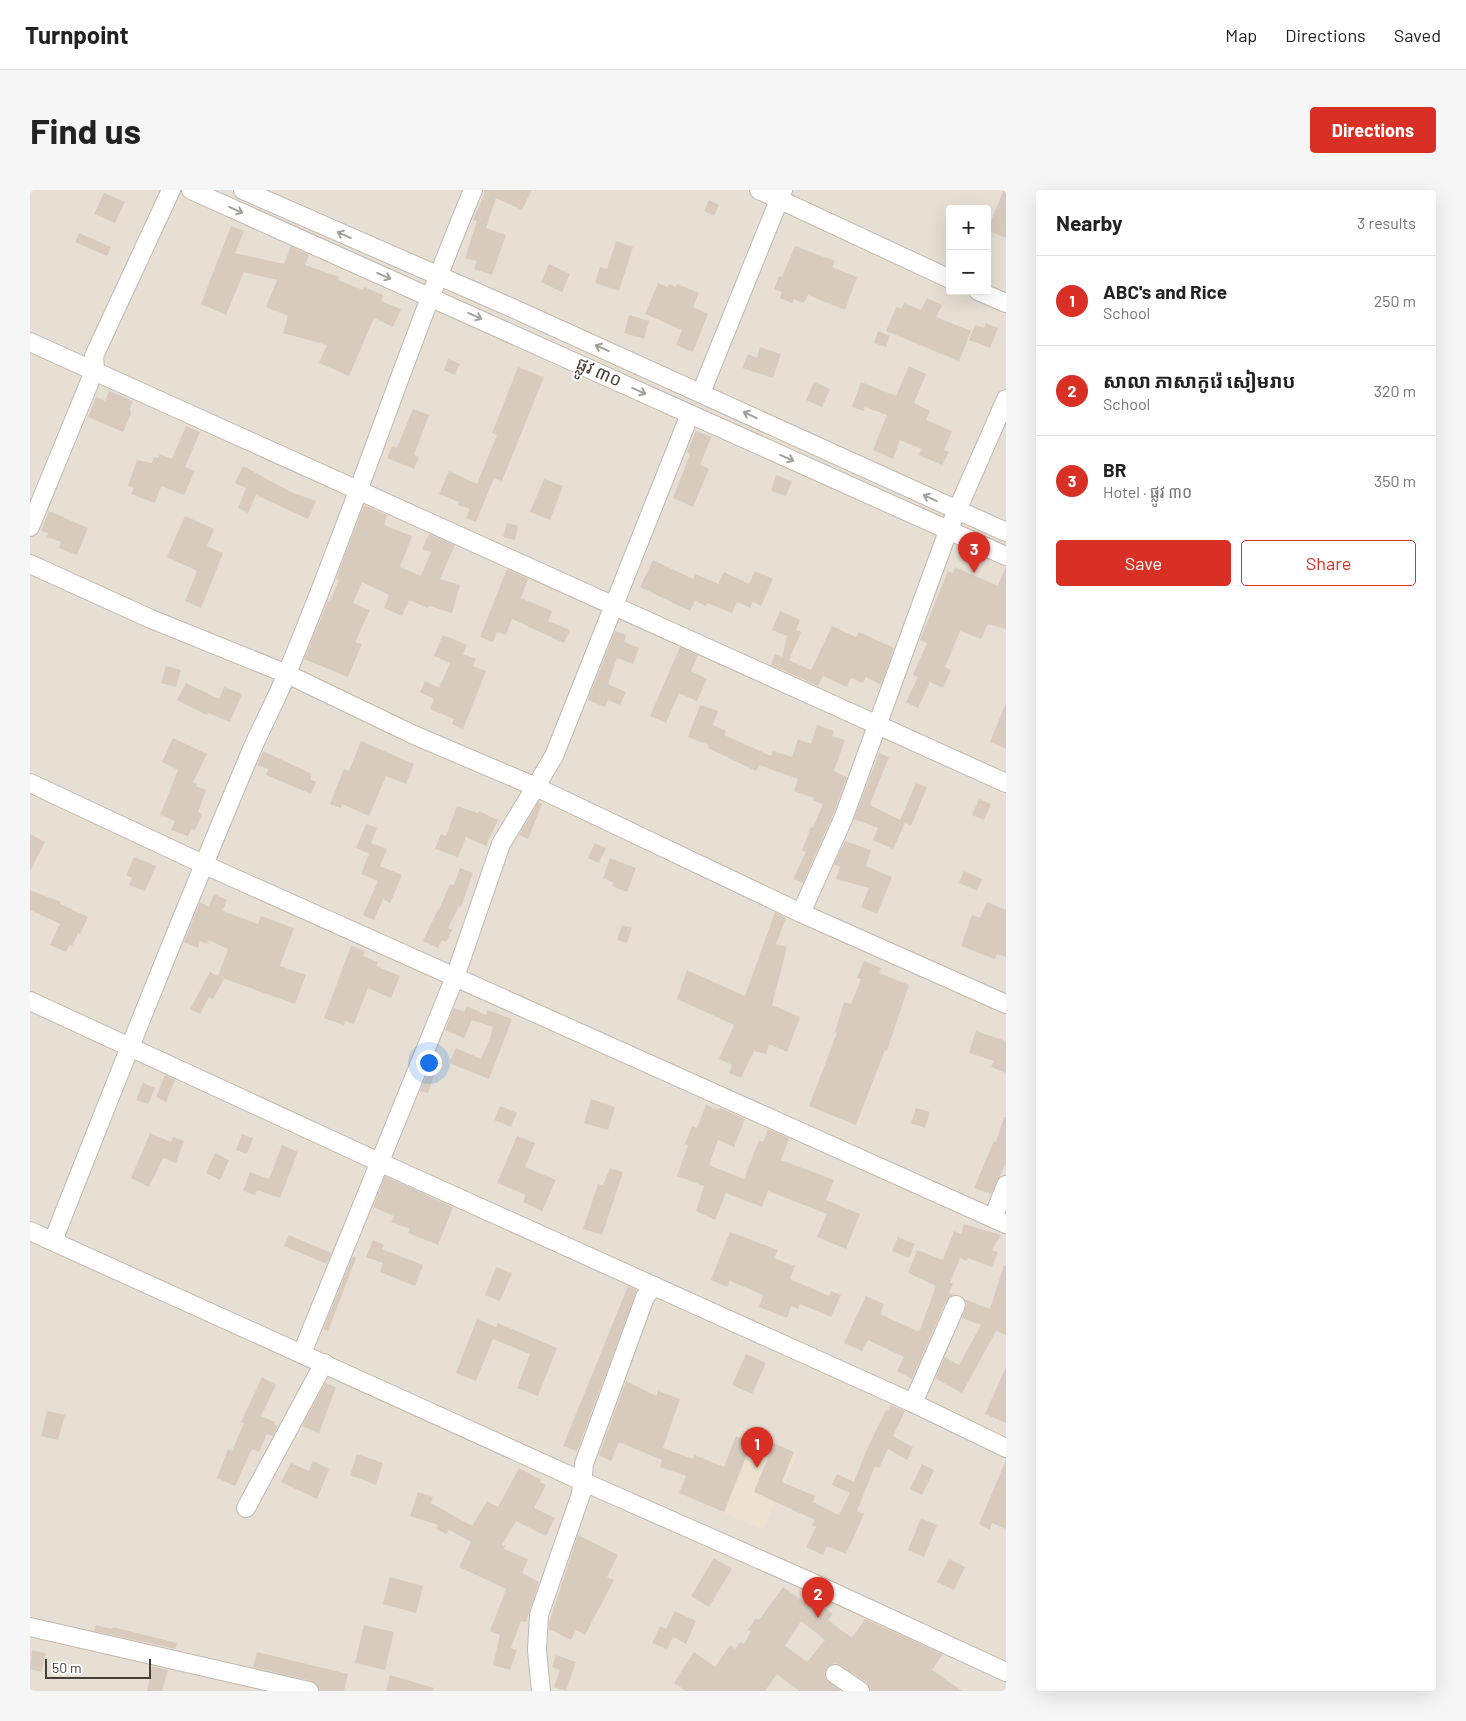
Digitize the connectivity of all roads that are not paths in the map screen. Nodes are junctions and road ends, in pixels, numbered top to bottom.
1 (171, 190) edge
2 (191, 190) edge
3 (243, 190) edge
4 (473, 190) edge
5 (759, 190) edge
6 (781, 194) edge
7 (437, 276) junction
8 (946, 277) edge
9 (987, 295) edge
10 (430, 296) junction
11 (1006, 303) edge
12 (30, 342) edge
13 (95, 369) junction
14 (701, 393) junction
15 (1006, 399) edge
16 (690, 414) junction
17 (360, 490) junction
18 (956, 510) junction
19 (30, 527) edge
20 (948, 531) junction
21 (1006, 532) edge
22 (1006, 556) edge
23 (30, 564) edge
24 (614, 605) junction
25 (287, 674) junction
26 (877, 726) junction
27 (30, 783) edge
28 (1006, 783) edge
29 (536, 787) junction
30 (205, 865) junction
31 (801, 913) junction
32 (455, 978) junction
33 (30, 1001) edge
34 (1006, 1004) edge
35 (129, 1047) junction
36 (379, 1162) junction
37 (1006, 1185) edge
38 (1000, 1221) edge
39 (30, 1231) edge
40 (53, 1242) junction
41 (654, 1286) junction
42 (956, 1305) dead end
43 (302, 1353) junction
44 (324, 1363) junction
45 (913, 1403) junction
46 (1006, 1448) edge
47 (584, 1482) junction
48 (246, 1508) dead end
49 (30, 1627) edge
50 (1006, 1672) edge
51 (834, 1674) dead end
52 (309, 1691) edge
53 (541, 1691) edge
54 (860, 1691) edge

1 - 13 street
2 -> 10 street, ផ្លូវ ៣០
7 -> 3 street, ផ្លូវ ៣០
4 - 7 street
5 - 6 street
6 - 8 street
6 - 14 street
7 - 10 street
14 -> 7 street, ផ្លូវ ៣០
9 - 11 street
10 -> 16 street, ផ្លូវ ៣០
10 - 17 street
12 - 13 street
13 - 17 street
13 - 19 street
18 -> 14 street, ផ្លូវ ៣០
15 - 18 street
16 -> 20 street, ផ្លូវ ៣០
16 - 24 street
17 - 24 street
17 - 25 street
18 - 20 street
18 - 21 street, ផ្លូវ ៣០
20 - 22 street, ផ្លូវ ៣០
20 - 26 street
23 - 25 street
24 - 26 street
24 - 29 street
25 - 29 street
25 - 30 street
26 - 28 street
26 - 31 street
27 - 30 street
29 - 31 street
29 - 32 street
30 - 32 street
30 - 35 street
31 - 34 street
32 - 36 street
32 - 38 street
33 - 35 street
35 - 36 street
35 - 40 street
36 - 41 street
36 - 43 street
37 - 38 street
39 - 40 street
40 - 43 street
41 - 45 street
41 - 47 street
42 - 45 street
43 - 44 street
44 - 47 street
44 - 48 street
45 - 46 street
47 - 50 street
47 - 53 street
49 - 52 street
51 - 54 street

